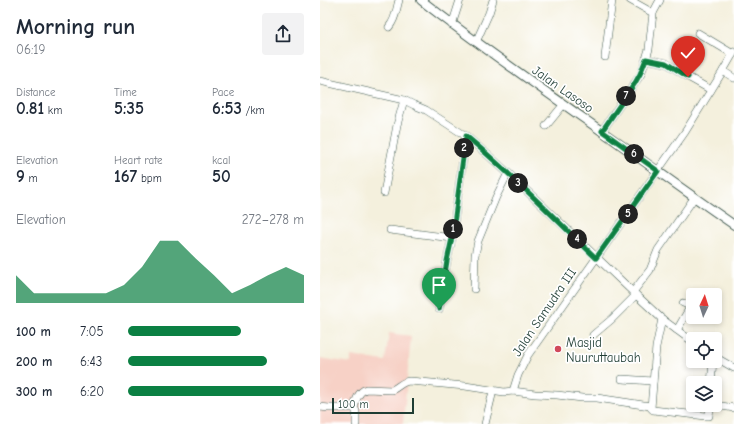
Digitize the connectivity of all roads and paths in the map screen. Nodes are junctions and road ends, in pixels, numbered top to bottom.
1 (399, 0) edge
2 (421, 0) edge
3 (460, 0) edge
4 (493, 0) edge
5 (612, 0) edge
6 (630, 0) edge
7 (660, 0) edge
8 (653, 13) junction
9 (452, 25) junction
10 (389, 27) dead end
11 (698, 33) dead end
12 (476, 42) junction
13 (733, 53) edge
14 (606, 57) dead end
15 (646, 59) junction
16 (723, 71) junction
17 (734, 78) edge
18 (320, 81) edge
19 (712, 90) junction
20 (404, 100) junction
21 (564, 104) junction
22 (546, 126) dead end
23 (602, 131) junction
24 (466, 136) junction
25 (658, 171) junction
26 (508, 173) junction
27 (384, 193) dead end
28 (694, 198) junction
29 (733, 223) edge
30 (390, 230) dead end
31 (452, 238) junction
32 (596, 258) junction
33 (474, 289) dead end
34 (634, 294) junction
35 (683, 302) dead end
36 (439, 309) dead end
37 (662, 319) junction
38 (677, 330) junction
39 (593, 335) dead end
40 (686, 337) edge
41 (722, 361) edge
42 (734, 368) edge
43 (622, 379) dead end
44 (653, 381) junction
45 (493, 391) junction
46 (513, 392) junction
47 (650, 406) junction
48 (722, 406) edge
49 (320, 407) edge
50 (354, 408) junction
51 (734, 408) edge
52 (710, 412) edge
53 (356, 424) edge
54 (485, 424) edge

1 - 10 street
2 - 9 street, Jalan Lasoso
3 - 9 street
4 - 12 street
5 - 14 street
6 - 8 street
7 - 8 street
8 - 15 street
9 - 12 street, Jalan Lasoso
11 - 13 street
12 - 21 street, Jalan Lasoso
13 - 16 street, Jalan Samudra III
15 - 19 street
15 - 23 street
16 - 17 street
16 - 19 street, Jalan Samudra III
18 - 20 street
19 - 25 street, Jalan Samudra III
20 - 24 street
20 - 27 street
21 - 22 street
21 - 23 street, Jalan Lasoso
23 - 25 street, Jalan Lasoso
24 - 26 street
24 - 31 street
25 - 28 street, Jalan Lasoso
25 - 32 street, Jalan Samudra III
26 - 32 street
26 - 33 street
28 - 29 street, Jalan Lasoso
28 - 34 street
30 - 31 street
31 - 36 street
32 - 34 street
32 - 46 street, Jalan Samudra III
34 - 37 street
34 - 39 street
35 - 38 street
37 - 38 street
37 - 44 street
38 - 40 street
41 - 42 street
43 - 44 street
44 - 47 street
45 - 46 street
45 - 50 street
45 - 54 street
46 - 47 street
47 - 52 street
48 - 51 street
49 - 50 street
50 - 53 street

